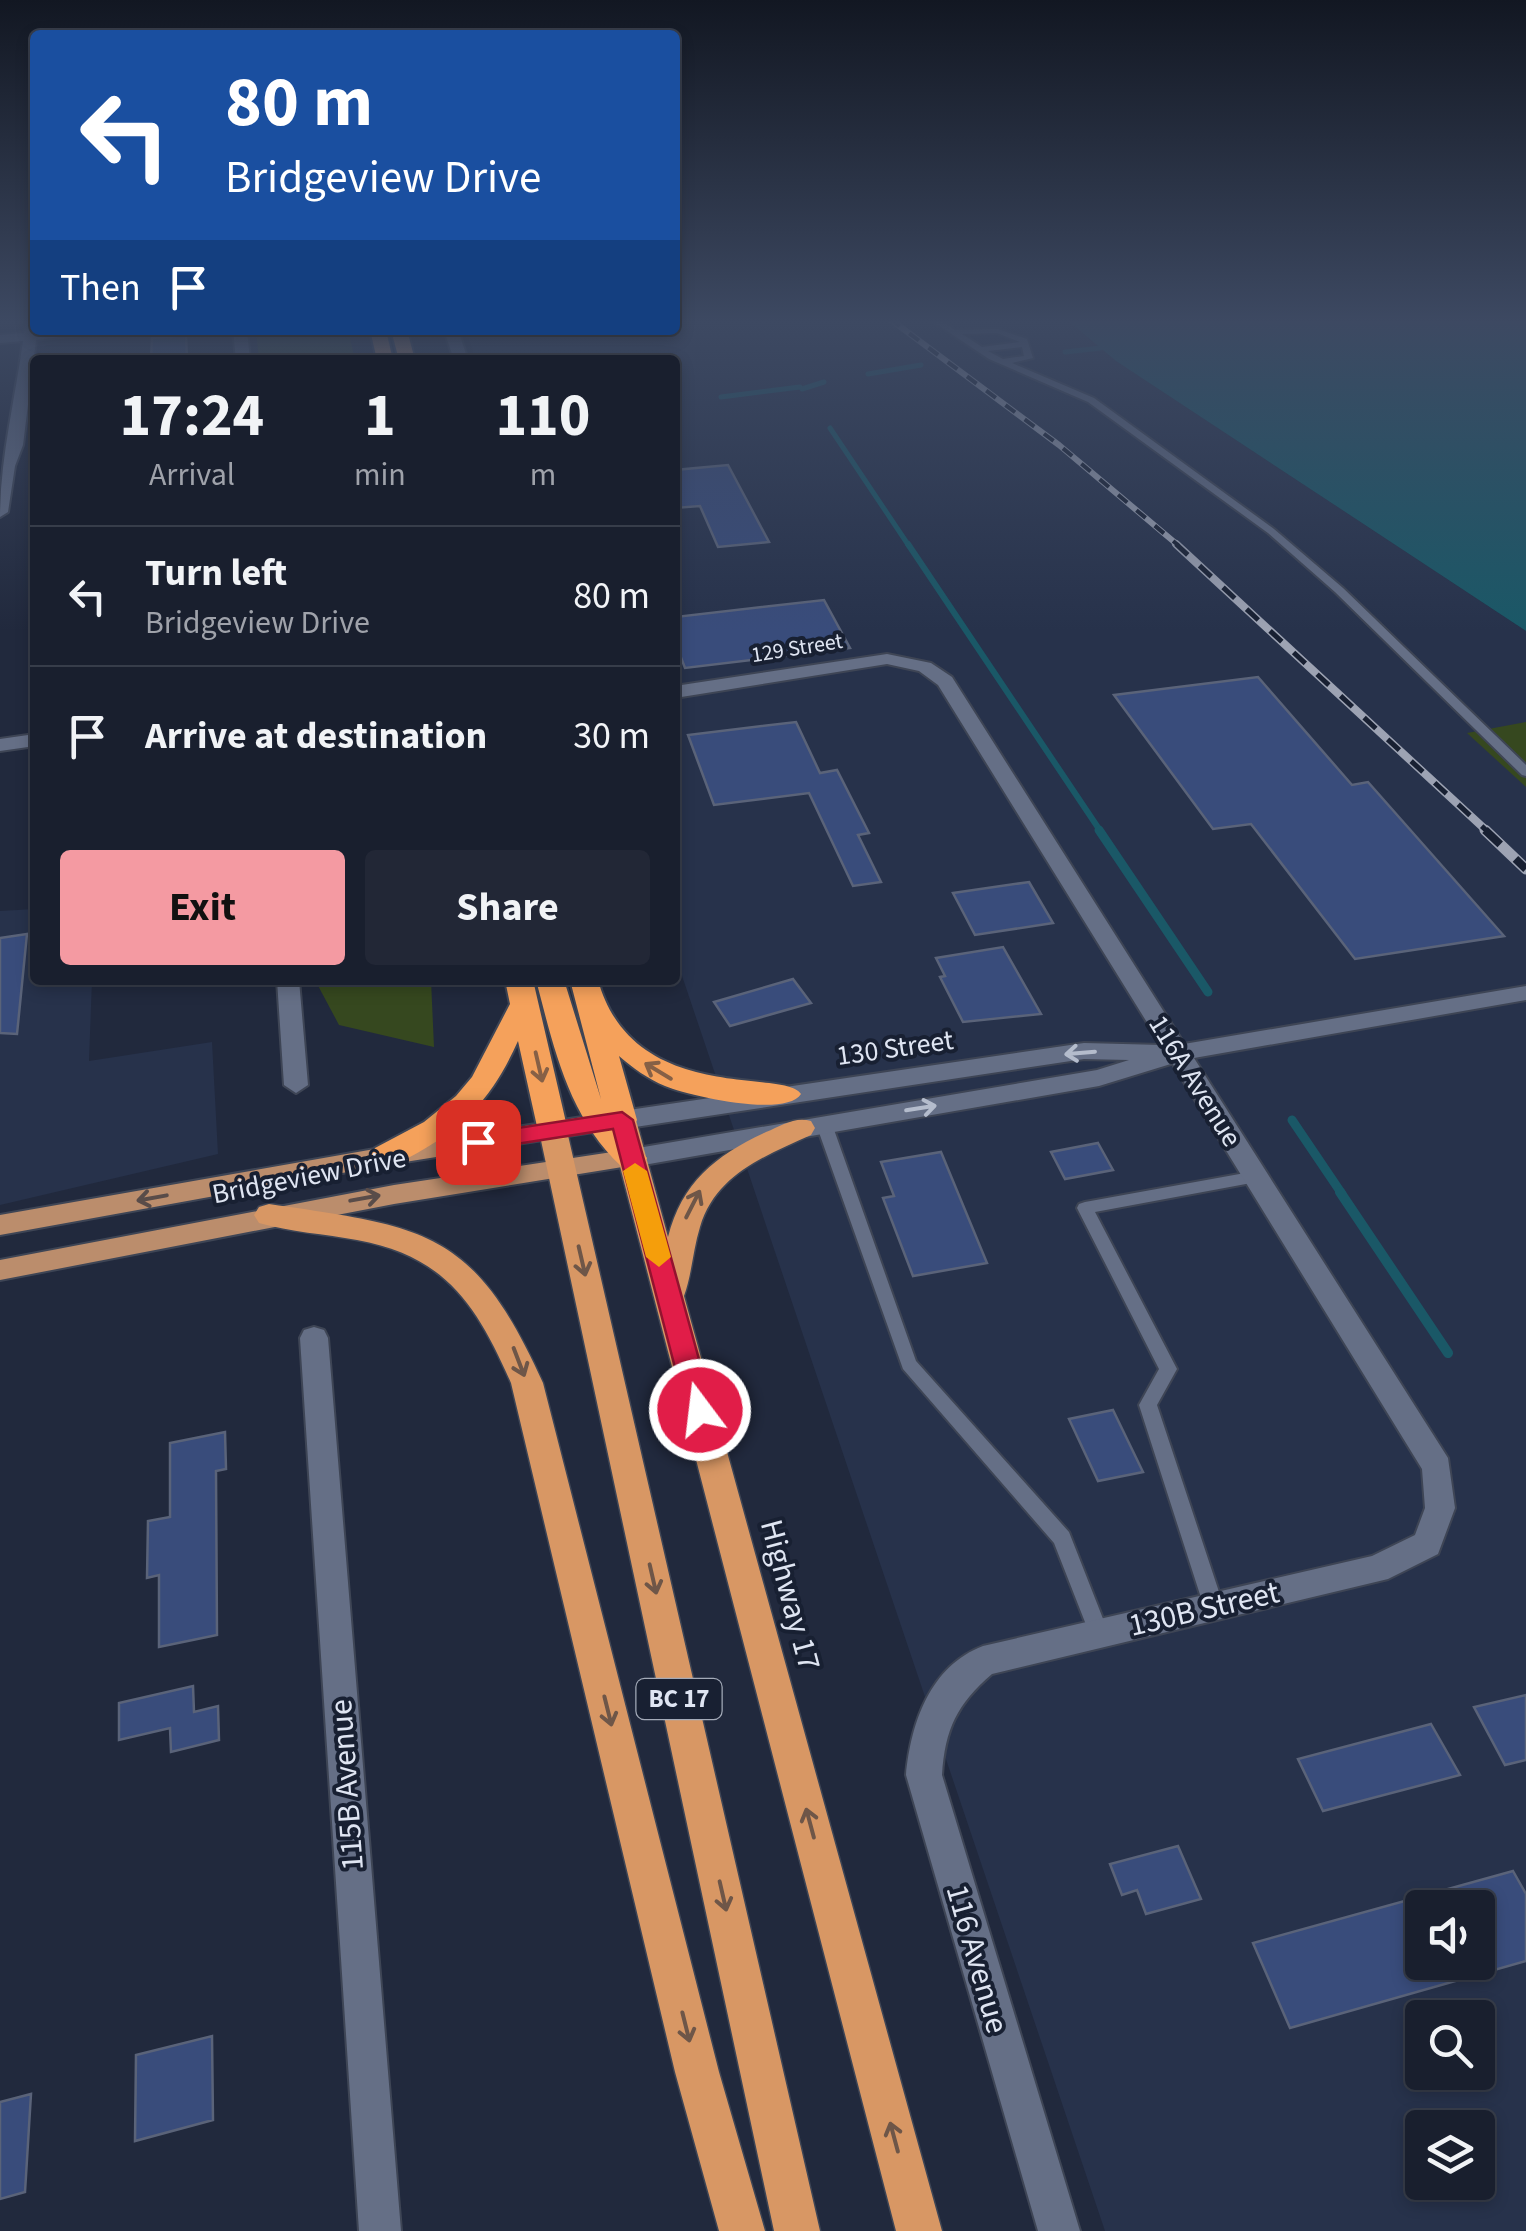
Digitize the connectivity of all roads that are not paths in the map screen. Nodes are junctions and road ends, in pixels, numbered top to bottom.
1 (13, 423) edge
2 (1124, 423) edge
3 (6, 456) edge
4 (0, 512) edge
5 (925, 667) joint
6 (680, 691) edge
7 (30, 741) edge
8 (0, 746) edge
9 (1526, 772) edge
10 (288, 985) edge
11 (552, 985) edge
12 (522, 992) edge
13 (1526, 993) edge
14 (588, 994) edge
15 (1178, 1053) junction
16 (296, 1085) dead end
17 (786, 1094) junction
18 (609, 1122) junction
19 (813, 1126) junction
20 (557, 1148) junction
21 (386, 1156) junction
22 (632, 1158) junction
23 (1256, 1178) junction
24 (269, 1215) junction
25 (0, 1225) edge
26 (0, 1270) edge
27 (670, 1298) junction
28 (314, 1338) dead end
29 (1440, 1508) joint
30 (1214, 1607) junction
31 (1099, 1634) junction
32 (948, 1688) joint
33 (380, 2231) edge
34 (742, 2231) edge
35 (798, 2231) edge
36 (919, 2231) edge
37 (1059, 2231) edge

1 - 3 street
2 - 9 lane
3 - 4 street
5 - 6 street, 129 Street
5 - 15 street, 116A Avenue
7 - 8 street
10 - 16 street
11 - 18 highway
12 -> 20 highway, BC 17
12 - 21 highway
13 - 15 street, 130 Street
17 -> 14 highway
14 - 18 highway
15 -> 17 street, 130 Street
19 -> 15 street, 130 Street
15 - 23 street, 116A Avenue
17 - 18 street, 130 Street
18 - 20 main road, Bridgeview Drive
18 - 22 highway
19 - 22 street, 130 Street
27 -> 19 highway
19 - 31 lane
20 - 21 main road, Bridgeview Drive
20 - 22 main road, Bridgeview Drive
24 -> 20 main road, Bridgeview Drive
20 -> 35 highway, BC 17
21 -> 25 main road, Bridgeview Drive
22 - 27 highway, Highway 17
23 - 29 street, 116A Avenue
23 - 30 lane
24 - 26 main road, Bridgeview Drive
24 -> 34 highway
36 -> 27 highway, Highway 17
28 - 33 street, 115B Avenue
29 - 30 street, 130B Street
30 - 31 street, 130B Street
31 - 32 street, 130B Street
32 - 37 street, 116 Avenue

